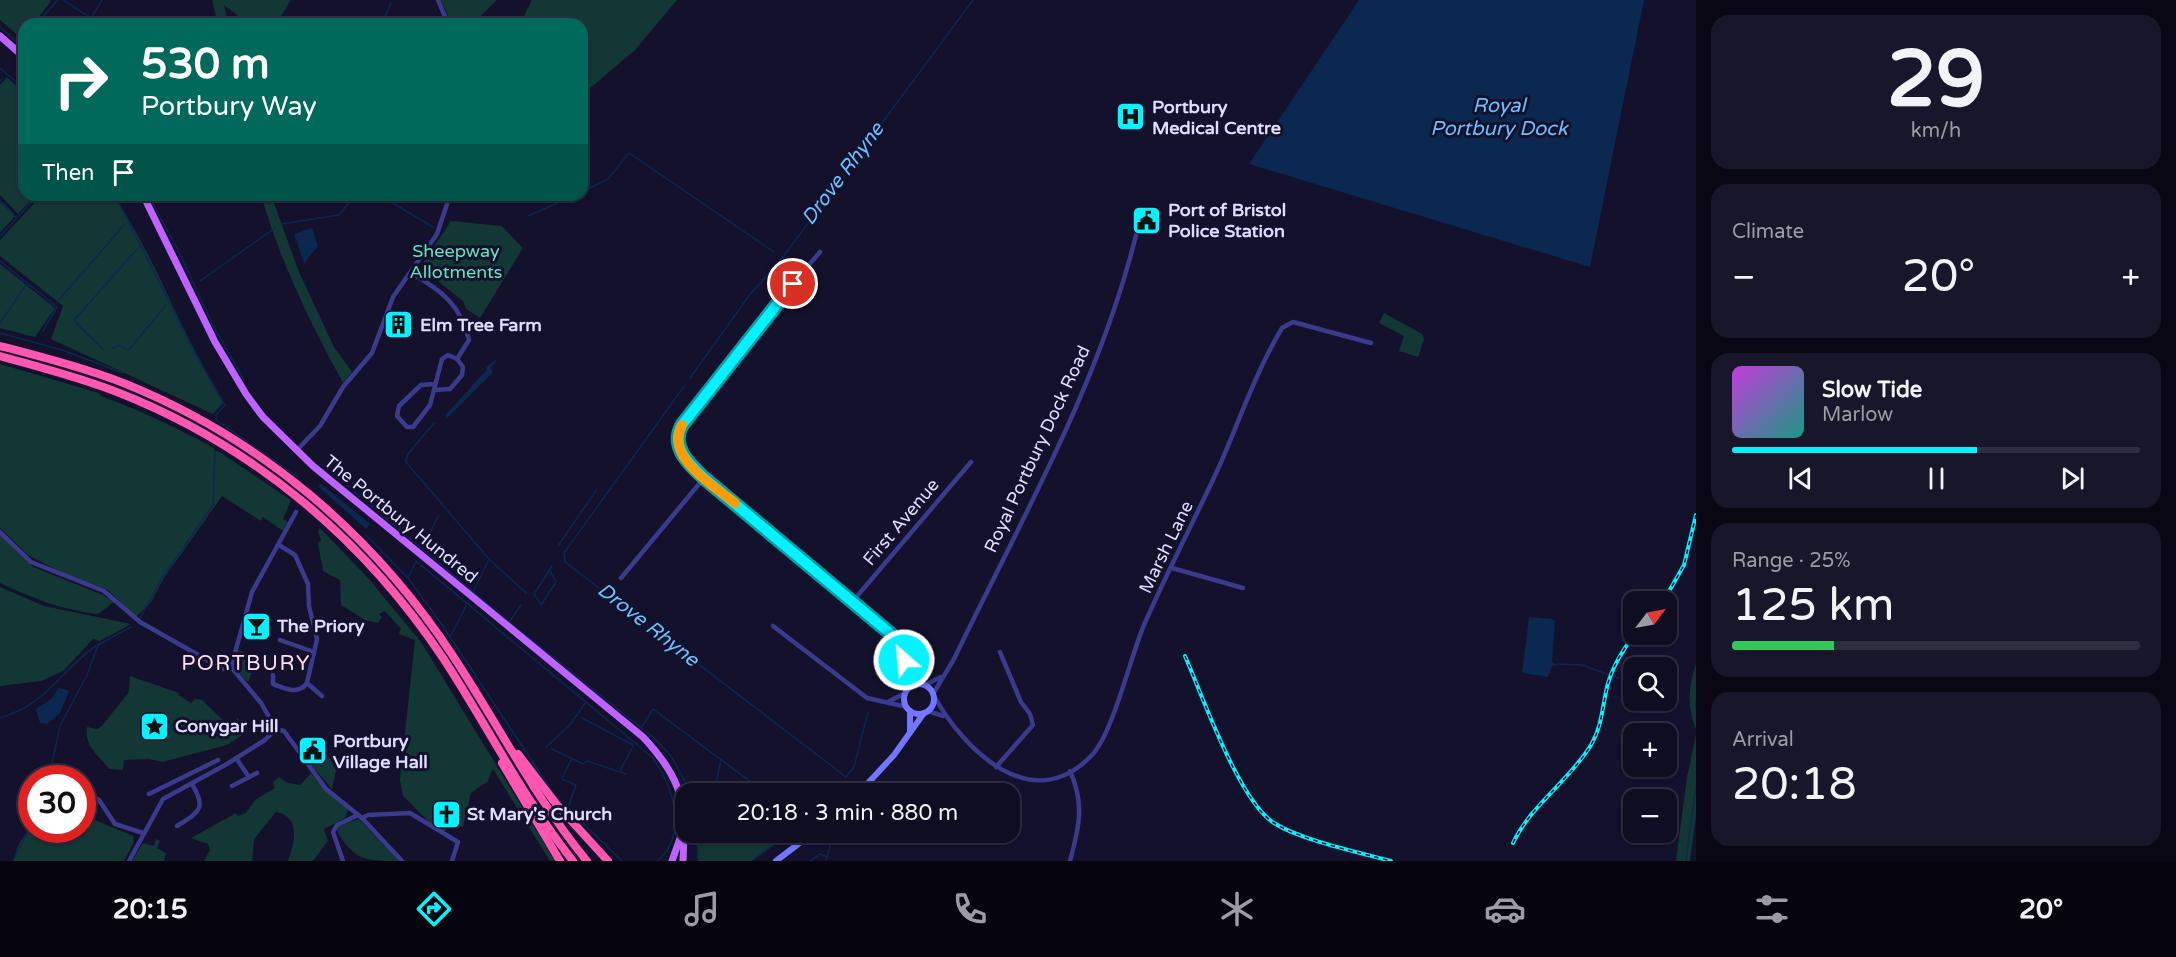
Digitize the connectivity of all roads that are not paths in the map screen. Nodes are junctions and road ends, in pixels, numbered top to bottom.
1 (438, 0) edge
2 (446, 18) edge
3 (0, 36) edge
4 (18, 52) edge
5 (146, 201) edge
6 (448, 201) edge
7 (1138, 226) dead end
8 (820, 252) dead end
9 (411, 273) junction
10 (1371, 343) dead end
11 (0, 346) edge
12 (0, 356) edge
13 (457, 359) junction
14 (434, 387) junction
15 (296, 451) junction
16 (970, 462) dead end
17 (704, 478) junction
18 (296, 512) dead end
19 (0, 532) edge
20 (279, 544) junction
21 (1172, 567) junction
22 (621, 578) dead end
23 (1243, 588) dead end
24 (853, 601) junction
25 (773, 626) dead end
26 (280, 640) dead end
27 (314, 652) junction
28 (1000, 652) dead end
29 (904, 660) junction
30 (231, 667) junction
31 (273, 675) dead end
32 (943, 676) junction
33 (307, 683) junction
34 (922, 685) junction
35 (906, 692) junction
36 (933, 695) junction
37 (322, 696) dead end
38 (886, 702) junction
39 (909, 709) junction
40 (475, 710) junction
41 (926, 712) junction
42 (945, 718) junction
43 (276, 729) junction
44 (910, 732) junction
45 (501, 734) junction
46 (218, 758) dead end
47 (236, 758) junction
48 (996, 767) junction
49 (1070, 771) junction
50 (257, 773) dead end
51 (249, 777) junction
52 (677, 783) edge
53 (868, 783) edge
54 (192, 784) junction
55 (232, 786) dead end
56 (156, 790) junction
57 (149, 794) dead end
58 (96, 798) edge
59 (163, 799) junction
60 (360, 816) junction
61 (177, 826) dead end
62 (143, 833) junction
63 (678, 843) edge
64 (684, 843) edge
65 (800, 843) edge
66 (129, 861) edge
67 (343, 861) edge
68 (402, 861) edge
69 (452, 861) edge
70 (560, 861) edge
71 (573, 861) edge
72 (587, 861) edge
73 (608, 861) edge
74 (672, 861) edge
75 (683, 861) edge
76 (776, 861) edge
77 (1070, 861) edge

1 - 2 street
3 - 4 main road
5 - 15 main road, The Portbury Hundred
6 - 9 street
7 - 32 street, Royal Portbury Dock Road
8 - 17 street
9 - 13 street
9 - 15 street
10 - 21 street, Marsh Lane
11 - 45 highway
12 - 40 highway
13 - 14 street
13 - 14 street
14 - 14 street
15 - 52 main road, The Portbury Hundred
16 - 24 street, First Avenue
17 - 22 street
17 - 24 street
18 - 20 street
19 - 30 street
20 - 27 street
20 - 30 street
21 - 23 street
21 - 49 street, Marsh Lane
24 - 29 street
25 - 38 street
26 - 27 street
27 - 33 street
28 - 48 street
29 - 34 street
29 - 35 street
30 - 43 street
31 - 33 street
32 - 34 street
32 - 36 street, Royal Portbury Dock Road
33 - 37 street
34 - 35 street
34 - 36 street
35 - 38 street
35 - 39 street
36 - 41 street
36 - 42 street
38 - 39 street
39 - 41 street
39 - 44 street
40 - 70 highway
40 - 71 highway
41 - 42 street
41 - 44 street
42 - 48 street
43 - 47 street
43 - 60 street
44 - 53 street
45 - 72 highway
45 - 73 highway
46 - 56 street
47 - 51 street
47 - 54 street
48 - 49 street
49 - 77 street
50 - 51 street
51 - 55 street
54 - 59 street
54 - 61 street
56 - 57 street
56 - 59 street
58 - 62 street
59 - 62 street
60 - 67 street
60 - 68 street
60 - 69 street
62 - 66 street
63 - 74 main road, The Portbury Hundred
64 - 75 main road, The Portbury Hundred
65 - 76 street

